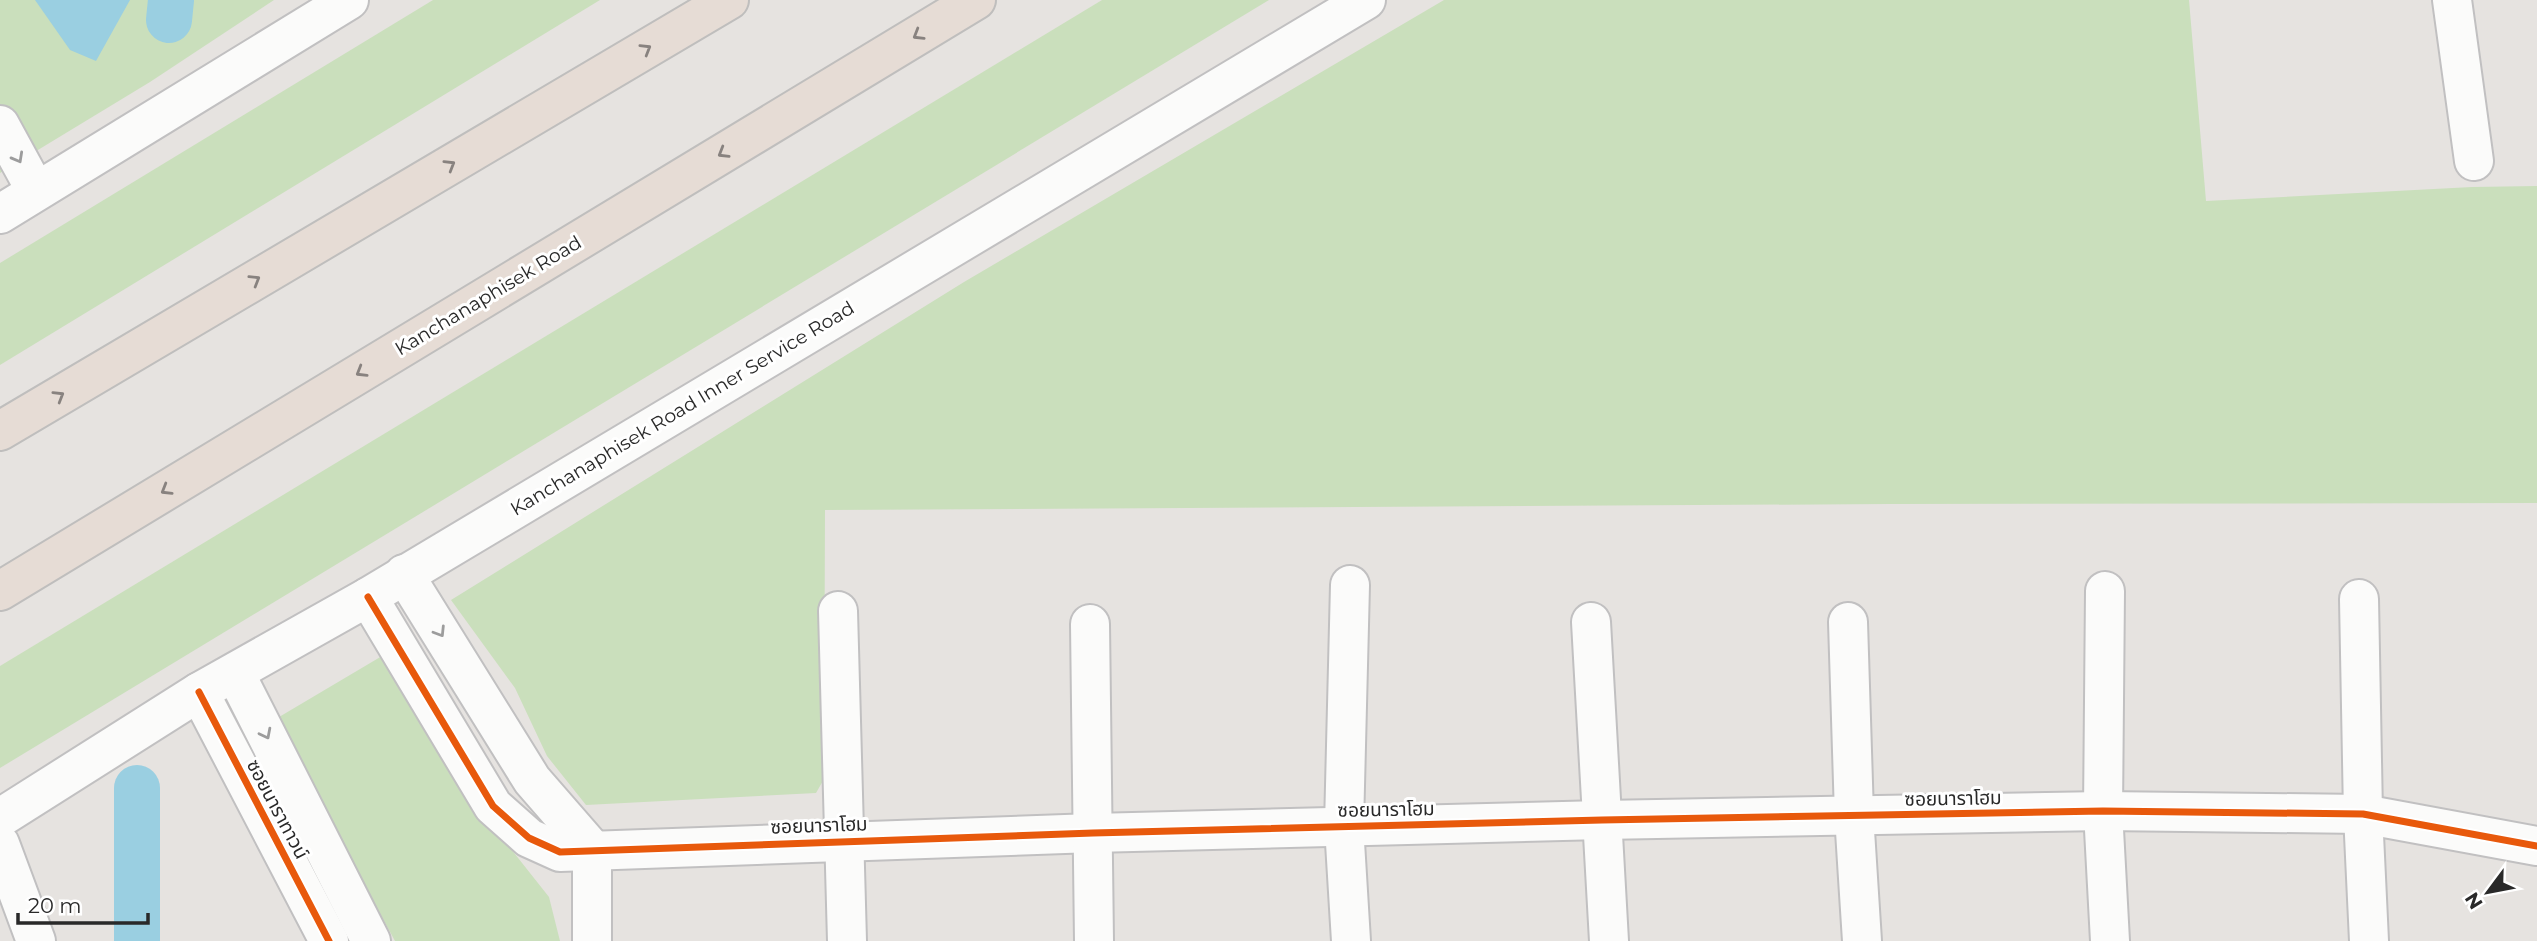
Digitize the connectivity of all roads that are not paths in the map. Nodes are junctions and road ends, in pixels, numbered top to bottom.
1 (349, 0) edge
2 (729, 0) edge
3 (976, 0) edge
4 (1366, 0) edge
5 (2457, 1) edge
6 (0, 125) edge
7 (2474, 161) dead end
8 (36, 191) junction
9 (0, 214) edge
10 (0, 431) edge
11 (404, 574) junction
12 (1349, 586) dead end
13 (0, 591) edge
14 (2105, 591) dead end
15 (368, 597) junction
16 (2358, 599) dead end
17 (838, 611) dead end
18 (1591, 622) dead end
19 (1848, 622) dead end
20 (1090, 624) dead end
21 (235, 673) junction
22 (198, 692) junction
23 (2103, 811) junction
24 (2363, 814) junction
25 (1854, 815) junction
26 (0, 818) edge
27 (1602, 820) junction
28 (1344, 826) junction
29 (1093, 833) junction
30 (844, 840) junction
31 (0, 844) edge
32 (2537, 846) edge
33 (592, 849) junction
34 (36, 941) edge
35 (329, 941) edge
36 (371, 941) edge
37 (592, 941) edge
38 (847, 941) edge
39 (1094, 941) edge
40 (1351, 941) edge
41 (1609, 941) edge
42 (1862, 941) edge
43 (2110, 941) edge
44 (2369, 941) edge

1 - 8 street
10 -> 2 highway
3 -> 13 highway, Kanchanaphisek Road
4 - 11 street, Kanchanaphisek Road Inner Service Road
5 - 7 street
6 -> 8 street
8 - 9 street
11 - 15 street, Kanchanaphisek Road Inner Service Road
11 -> 33 street
12 - 28 street
14 - 23 street
15 - 21 street, Kanchanaphisek Road Inner Service Road
15 - 33 street, ซอยนาราโฮม
16 - 24 street
17 - 30 street
18 - 27 street
19 - 25 street
20 - 29 street
21 - 22 street, Kanchanaphisek Road Inner Service Road
21 -> 36 street, ซอยนาราทาวน์
22 - 26 street, Kanchanaphisek Road Inner Service Road
22 - 35 street, ซอยนาราทาวน์
23 - 24 street, ซอยนาราโฮม
23 - 25 street, ซอยนาราโฮม
23 - 43 street
24 - 32 street, ซอยนาราโฮม
24 - 44 street
25 - 27 street, ซอยนาราโฮม
25 - 42 street
27 - 28 street, ซอยนาราโฮม
27 - 41 street
28 - 29 street, ซอยนาราโฮม
28 - 40 street
29 - 30 street, ซอยนาราโฮม
29 - 39 street
30 - 33 street, ซอยนาราโฮม
30 - 38 street
31 - 34 street
33 - 37 street

